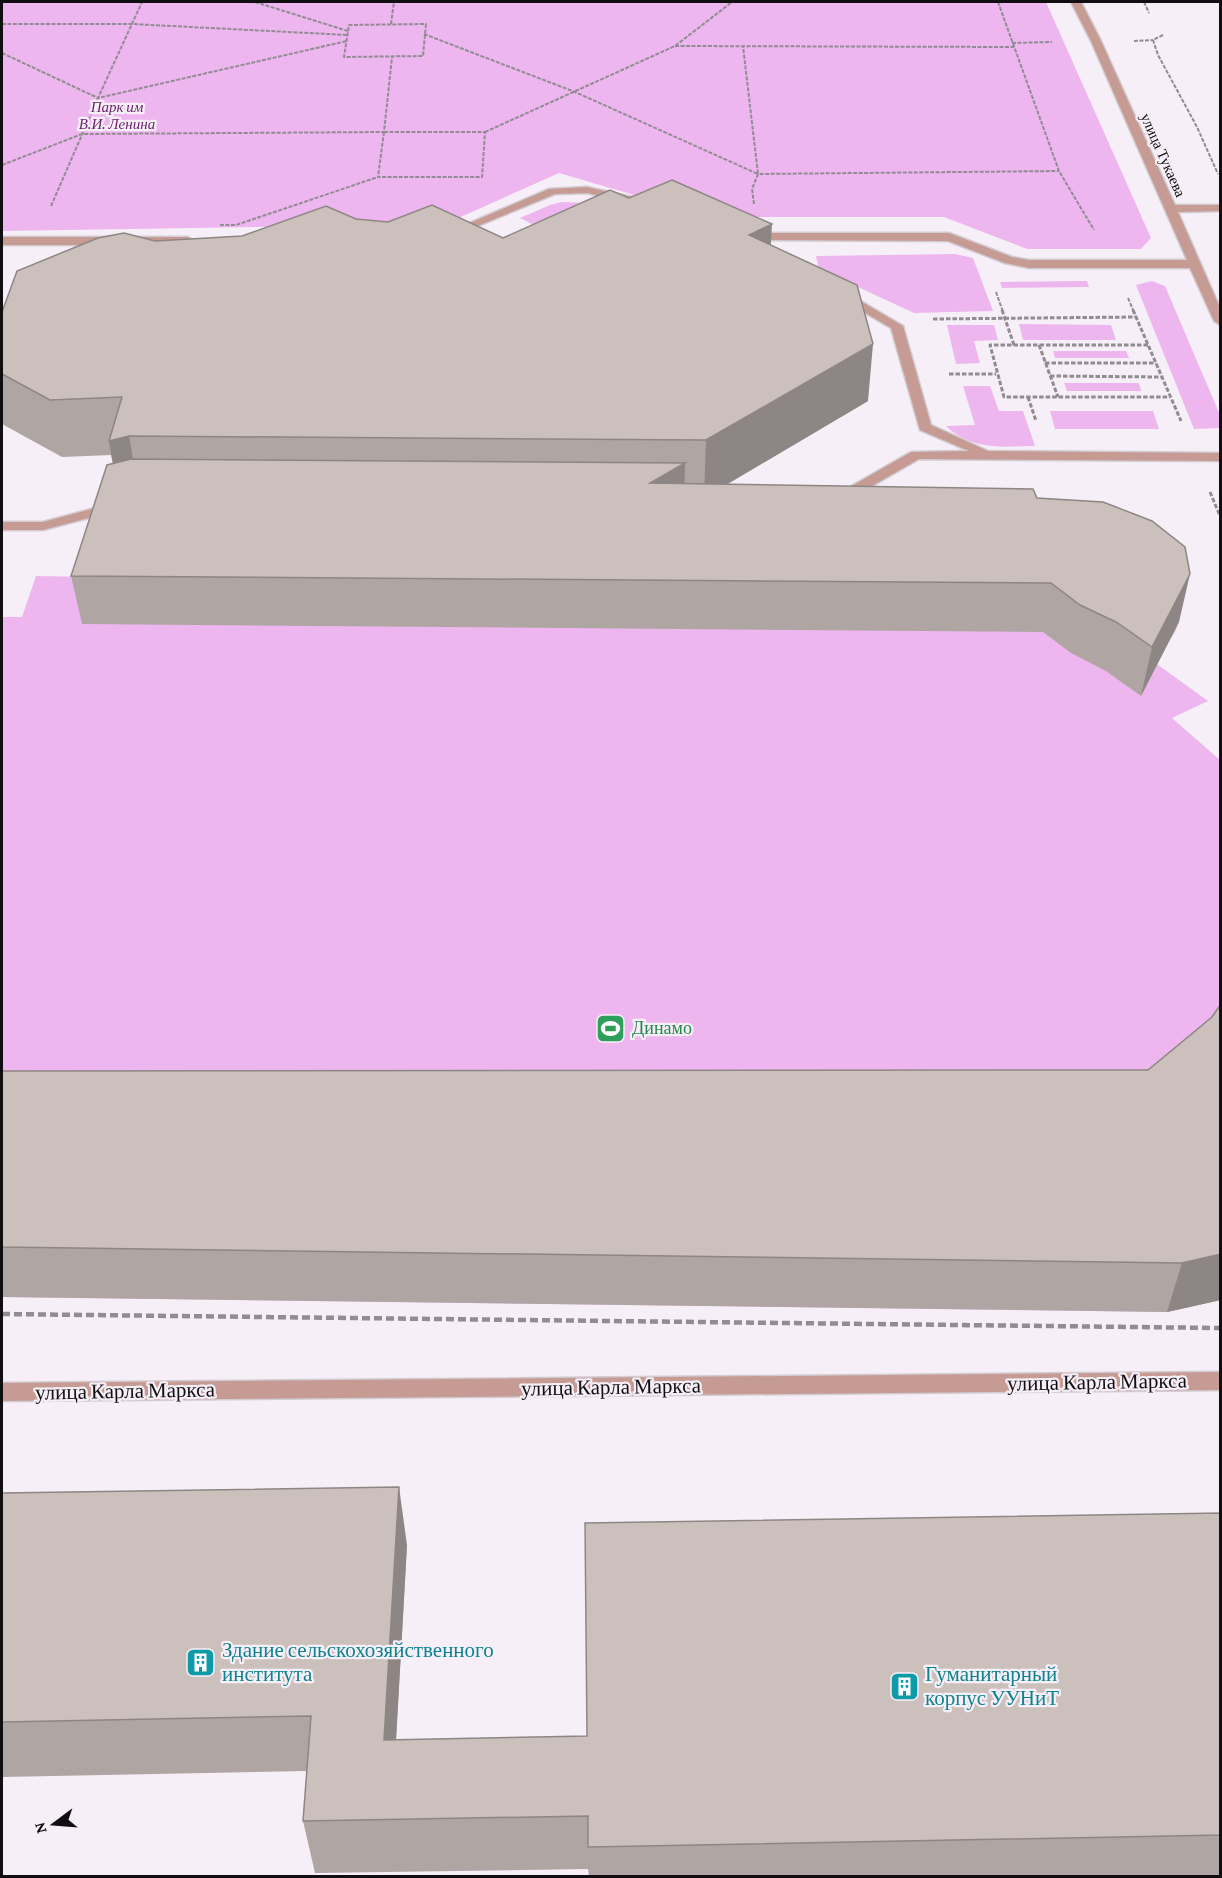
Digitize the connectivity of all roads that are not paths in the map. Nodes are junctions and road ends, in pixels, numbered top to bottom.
1 (1076, 2) edge
2 (638, 202) edge
3 (1221, 208) edge
4 (1170, 209) junction
5 (732, 231) edge
6 (442, 237) edge
7 (751, 237) junction
8 (2, 241) edge
9 (206, 241) edge
10 (783, 252) edge
11 (1195, 264) junction
12 (832, 289) edge
13 (1221, 321) edge
14 (989, 455) junction
15 (1221, 457) edge
16 (128, 503) edge
17 (828, 505) edge
18 (2, 526) edge
19 (1221, 1381) edge
20 (2, 1392) edge

1 - 4 street, улица Тукаева
2 - 6 street
3 - 4 street
4 - 11 street, улица Тукаева
5 - 7 street
7 - 10 street
7 - 11 street
8 - 9 street
11 - 13 street, улица Тукаева
12 - 14 street
14 - 15 street
14 - 17 street
16 - 18 street
19 - 20 street, улица Карла Маркса

